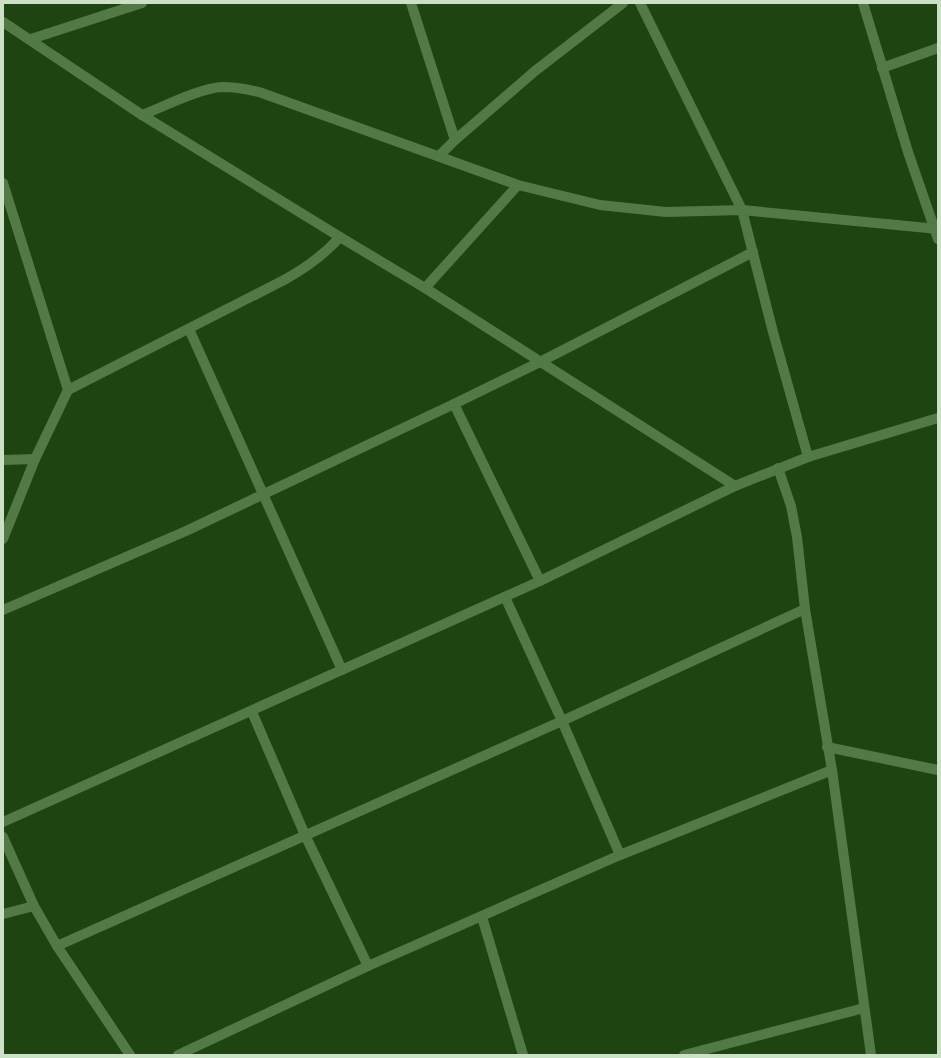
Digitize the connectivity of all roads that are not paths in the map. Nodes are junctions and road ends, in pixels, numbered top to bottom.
1 (142, 3) edge
2 (411, 3) edge
3 (623, 3) edge
4 (640, 3) edge
5 (862, 3) edge
6 (3, 22) edge
7 (31, 39) junction
8 (938, 48) edge
9 (882, 68) junction
10 (142, 115) junction
11 (454, 140) junction
12 (439, 156) junction
13 (3, 182) edge
14 (518, 185) junction
15 (742, 210) junction
16 (936, 229) edge
17 (340, 237) junction
18 (938, 239) edge
19 (753, 252) junction
20 (425, 288) junction
21 (189, 329) junction
22 (540, 362) junction
23 (68, 390) junction
24 (454, 404) junction
25 (938, 418) edge
26 (808, 457) junction
27 (35, 459) junction
28 (3, 460) edge
29 (778, 468) junction
30 (735, 486) junction
31 (264, 494) junction
32 (3, 539) edge
33 (540, 582) junction
34 (505, 597) junction
35 (805, 609) junction
36 (3, 610) edge
37 (342, 670) junction
38 (252, 712) junction
39 (562, 721) junction
40 (827, 747) junction
41 (832, 770) junction
42 (938, 770) edge
43 (3, 822) edge
44 (305, 835) junction
45 (3, 837) edge
46 (620, 855) junction
47 (34, 906) junction
48 (3, 914) edge
49 (482, 916) junction
50 (57, 946) junction
51 (368, 966) junction
52 (864, 1008) junction
53 (130, 1055) edge
54 (178, 1055) edge
55 (523, 1055) edge
56 (684, 1055) edge
57 (871, 1055) edge

1 - 7 street
2 - 11 street
3 - 11 street
4 - 15 street
5 - 9 street
6 - 7 street
7 - 10 street
8 - 9 street
9 - 16 street
10 - 12 street
10 - 17 street
11 - 12 street
12 - 14 street
13 - 23 street
14 - 15 street
14 - 20 street
15 - 16 street
15 - 19 street
16 - 18 street
17 - 20 street
17 - 21 street
19 - 22 street
19 - 26 street
20 - 22 street
21 - 23 street
21 - 31 street
22 - 24 street
22 - 30 street
23 - 27 street
24 - 31 street
24 - 33 street
25 - 26 street
26 - 29 street
27 - 28 street
27 - 32 street
29 - 30 street
29 - 35 street
30 - 33 street
31 - 36 street
31 - 37 street
33 - 34 street
34 - 37 street
34 - 39 street
35 - 39 street
35 - 40 street
37 - 38 street
38 - 43 street
38 - 44 street
39 - 44 street
39 - 46 street
40 - 41 street
40 - 42 street
41 - 46 street
41 - 52 street
44 - 50 street
44 - 51 street
45 - 47 street
46 - 49 street
47 - 48 street
47 - 50 street
49 - 51 street
49 - 55 street
50 - 53 street
51 - 54 street
52 - 56 street
52 - 57 street

